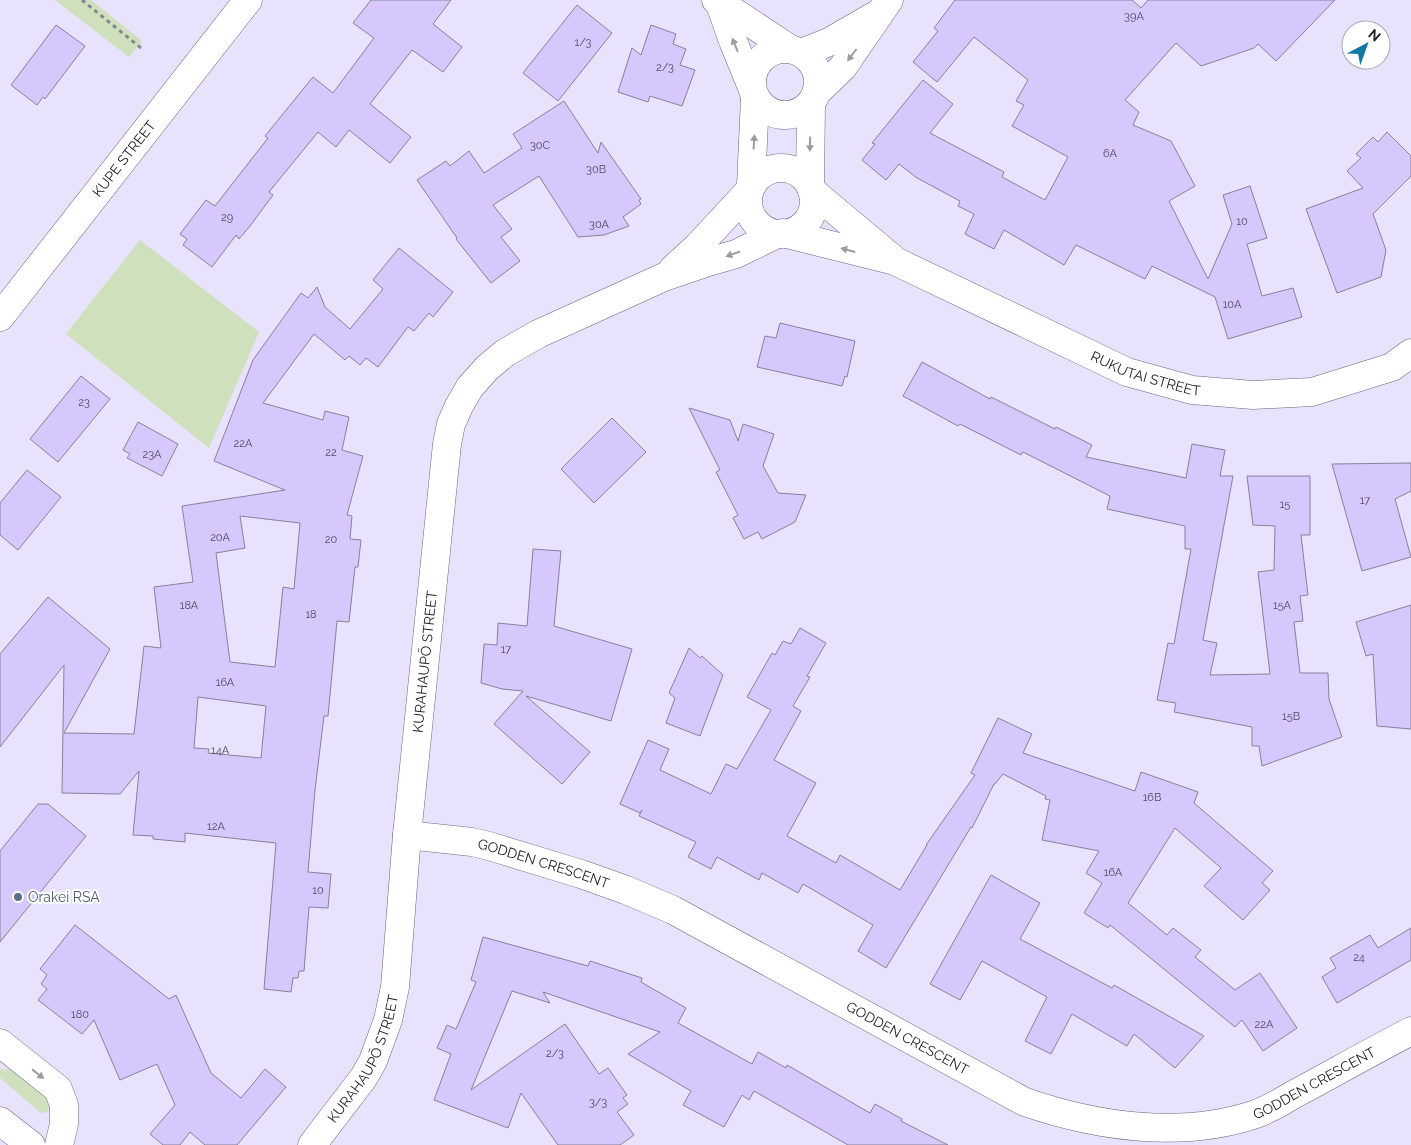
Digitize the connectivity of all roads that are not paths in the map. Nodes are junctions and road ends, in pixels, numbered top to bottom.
1 (248, 0) edge
2 (718, 2) edge
3 (883, 7) edge
4 (795, 51) junction
5 (753, 92) junction
6 (814, 98) junction
7 (750, 188) junction
8 (811, 188) junction
9 (780, 234) junction
10 (895, 261) junction
11 (664, 277) junction
12 (0, 318) edge
13 (1411, 353) edge
14 (407, 835) junction
15 (1411, 1031) edge
16 (0, 1043) edge
17 (0, 1121) edge
18 (31, 1145) edge
19 (59, 1145) edge
20 (312, 1145) edge

1 - 12 street, KUPE STREET
2 - 4 street
5 -> 2 street
3 - 4 street
3 -> 6 street
4 - 5 street
4 - 6 street
5 - 6 street
7 -> 5 street
6 -> 8 street
7 - 8 street
7 - 9 street
7 - 11 street, KURAHAUPŌ STREET
8 - 9 street
8 - 10 street, RUKUTAI STREET
10 -> 9 street, RUKUTAI STREET
9 -> 11 street, KURAHAUPŌ STREET
10 - 13 street, RUKUTAI STREET
11 - 14 street, KURAHAUPŌ STREET
14 - 15 street, GODDEN CRESCENT
14 - 20 street, KURAHAUPŌ STREET
16 -> 19 street
17 - 18 street

